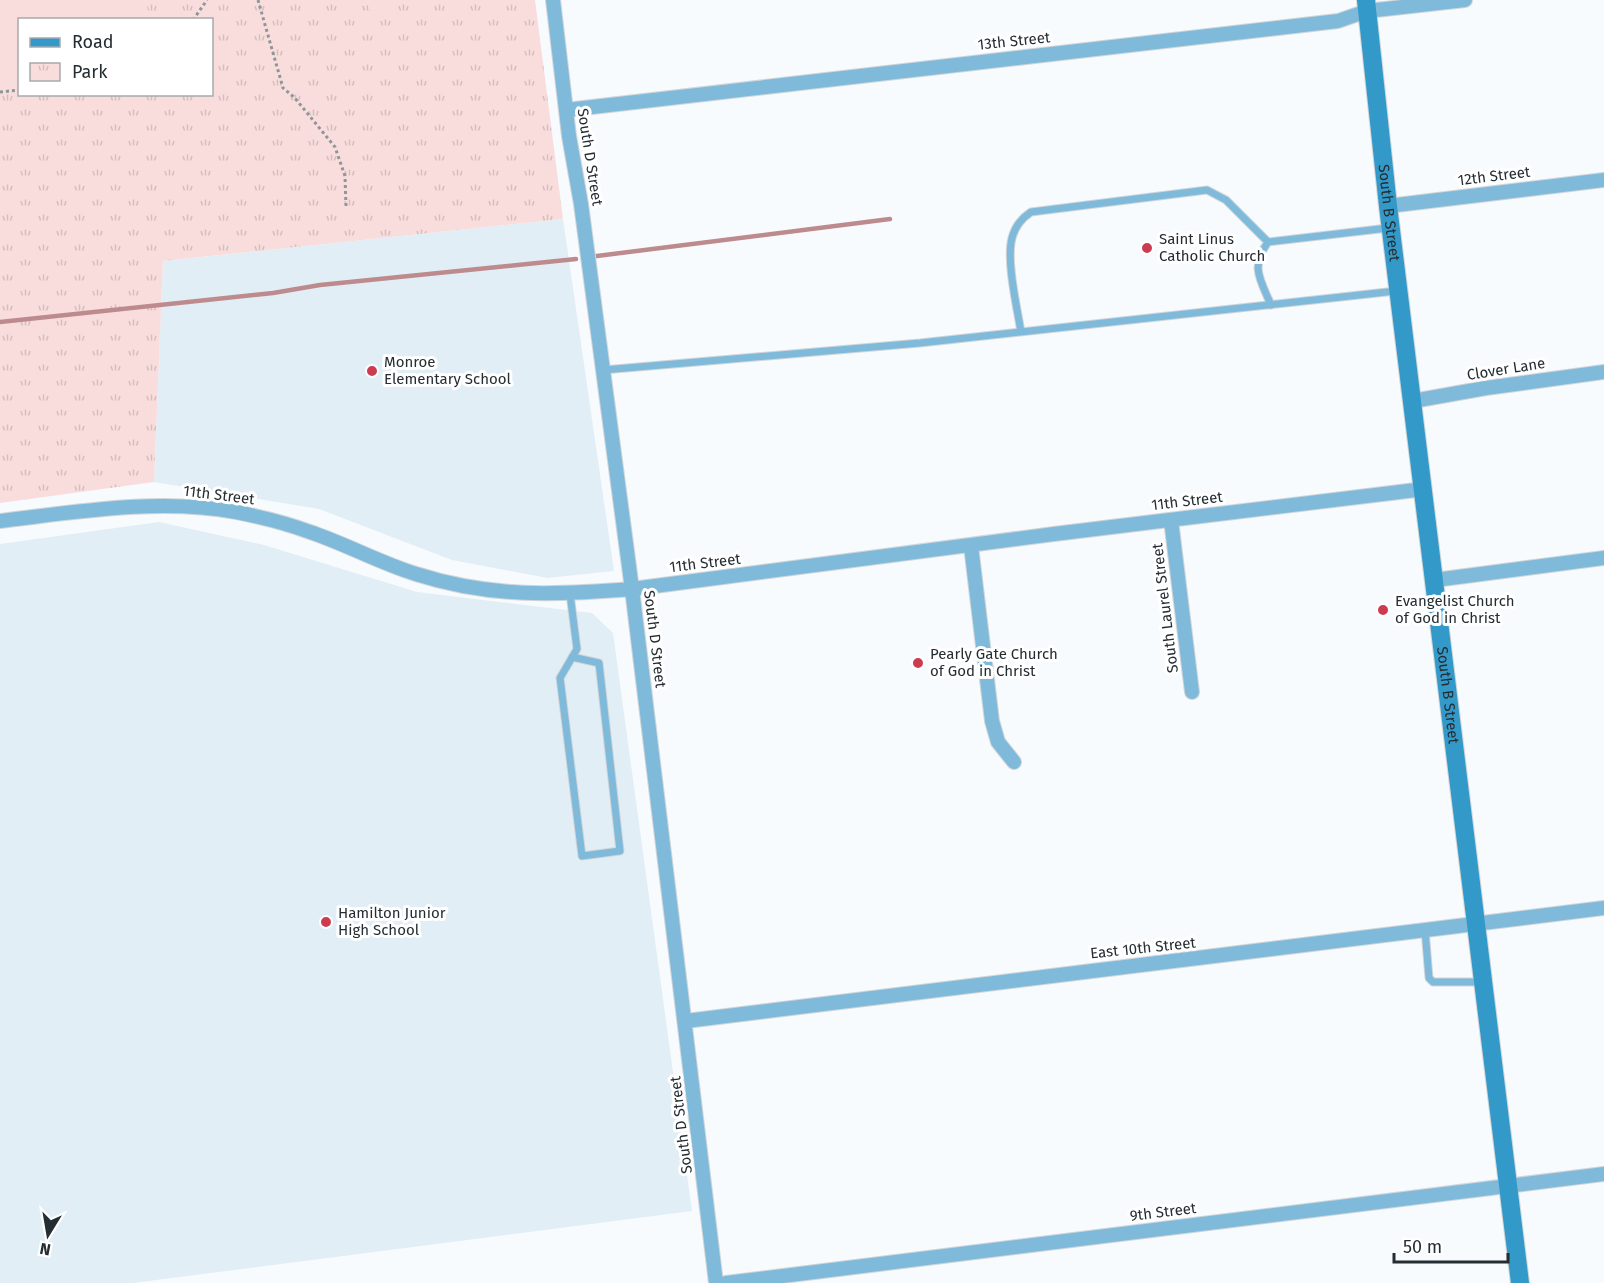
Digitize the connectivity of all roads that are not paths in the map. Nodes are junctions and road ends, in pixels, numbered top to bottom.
1 (553, 0) edge
2 (1465, 0) edge
3 (1367, 6) edge
4 (566, 110) junction
5 (1604, 180) edge
6 (1388, 206) junction
7 (1391, 227) junction
8 (1268, 242) junction
9 (1399, 290) junction
10 (1270, 304) junction
11 (1021, 332) junction
12 (603, 370) junction
13 (1604, 372) edge
14 (1413, 401) junction
15 (1424, 489) junction
16 (1171, 520) junction
17 (0, 521) edge
18 (971, 546) junction
19 (1604, 558) edge
20 (1436, 580) junction
21 (632, 589) junction
22 (570, 594) junction
23 (572, 657) junction
24 (1192, 692) dead end
25 (1014, 762) dead end
26 (1604, 908) edge
27 (1477, 924) junction
28 (1425, 930) junction
29 (1483, 982) junction
30 (686, 1021) junction
31 (1604, 1174) edge
32 (1508, 1187) junction
33 (716, 1283) edge
34 (726, 1283) edge
35 (1520, 1283) edge

1 - 4 street, South D Street
2 - 3 street, 13th Street
3 - 4 street, 13th Street
3 - 6 street, South B Street
4 - 12 street, South D Street
5 - 6 street, 12th Street
6 - 7 street, South B Street
7 - 8 lane
7 - 9 street, South B Street
8 - 10 lane
8 - 11 lane
9 - 10 lane
9 - 14 street, South B Street
10 - 11 lane
11 - 12 lane
12 - 21 street, South D Street
13 - 14 street, Clover Lane
14 - 15 street, South B Street
15 - 16 street, 11th Street
15 - 20 street, South B Street
16 - 18 street, 11th Street
16 - 24 street, South Laurel Street
17 - 22 street, 11th Street
18 - 21 street, 11th Street
18 - 25 street
19 - 20 street
20 - 27 street, South B Street
21 - 22 street, 11th Street
21 - 30 street, South D Street
22 - 23 lane
23 - 23 lane
26 - 27 street, East 10th Street
27 - 28 street, East 10th Street
27 - 29 street, South B Street
28 - 29 lane
28 - 30 street, East 10th Street
29 - 32 street, South B Street
30 - 33 street, South D Street
31 - 32 street, 9th Street
32 - 34 street, 9th Street
32 - 35 street, South B Street

